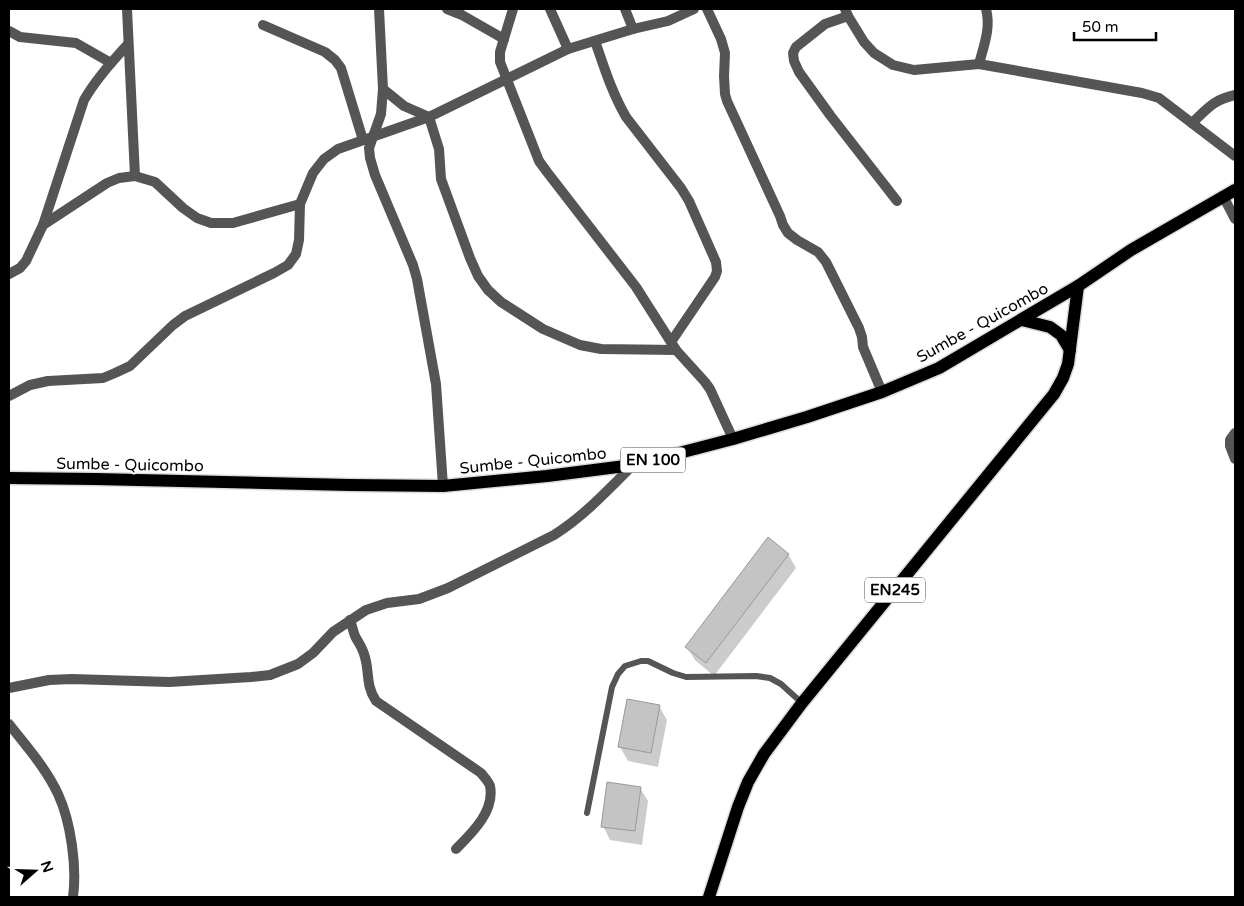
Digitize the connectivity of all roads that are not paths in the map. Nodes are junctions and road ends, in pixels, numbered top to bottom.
1 (127, 9) edge
2 (379, 9) edge
3 (447, 9) edge
4 (514, 9) edge
5 (550, 9) edge
6 (625, 9) edge
7 (694, 9) edge
8 (707, 9) edge
9 (986, 9) edge
10 (846, 12) edge
11 (263, 25) dead end
12 (633, 29) junction
13 (9, 32) edge
14 (504, 39) junction
15 (595, 41) junction
16 (128, 44) junction
17 (568, 49) junction
18 (111, 63) junction
19 (979, 64) junction
20 (507, 80) junction
21 (383, 89) junction
22 (1235, 95) edge
23 (429, 117) junction
24 (1192, 124) junction
25 (367, 138) junction
26 (1235, 156) edge
27 (136, 176) junction
28 (1235, 190) edge
29 (1223, 196) junction
30 (897, 201) dead end
31 (300, 204) junction
32 (1235, 219) edge
33 (43, 225) junction
34 (9, 274) edge
35 (1078, 286) junction
36 (1022, 320) junction
37 (673, 346) junction
38 (1070, 350) junction
39 (882, 392) junction
40 (9, 396) edge
41 (1235, 433) edge
42 (733, 439) junction
43 (1235, 459) edge
44 (633, 466) junction
45 (9, 478) edge
46 (443, 486) junction
47 (350, 620) junction
48 (9, 688) edge
49 (802, 703) junction
50 (9, 724) edge
51 (587, 813) dead end
52 (456, 849) dead end
53 (73, 897) edge
54 (709, 897) edge

1 - 16 street
2 - 21 street
3 - 14 street
4 - 14 street
5 - 17 street
6 - 12 street
7 - 12 street
8 - 39 street
9 - 19 street
10 - 19 street
10 - 30 street
11 - 25 street
12 - 15 street
13 - 18 street
14 - 20 street
15 - 17 street
15 - 37 street
16 - 18 street
16 - 27 street
17 - 20 street
18 - 33 street
19 - 24 street
20 - 23 street
20 - 37 street
21 - 23 street
21 - 25 street
22 - 24 street
23 - 25 street
23 - 37 street
24 - 26 street
25 - 31 street
25 - 46 street
27 - 31 street
27 - 33 street
28 - 29 main road, Sumbe - Quicombo / EN 100
29 - 32 street
29 - 35 main road, Sumbe - Quicombo / EN 100
31 - 40 street
33 - 34 street
35 - 36 main road, Sumbe - Quicombo / EN 100
35 - 38 main road, EN245
36 - 38 main road
36 - 39 main road, Sumbe - Quicombo / EN 100
37 - 42 street
38 - 49 main road, EN245
39 - 42 main road, Sumbe - Quicombo / EN 100
41 - 43 street
42 - 44 main road, Sumbe - Quicombo / EN 100
44 - 46 main road, Sumbe - Quicombo / EN 100
44 - 47 street
45 - 46 main road, Sumbe - Quicombo / EN 100
47 - 48 street
47 - 52 street
49 - 51 lane
49 - 54 main road, EN245
50 - 53 street

